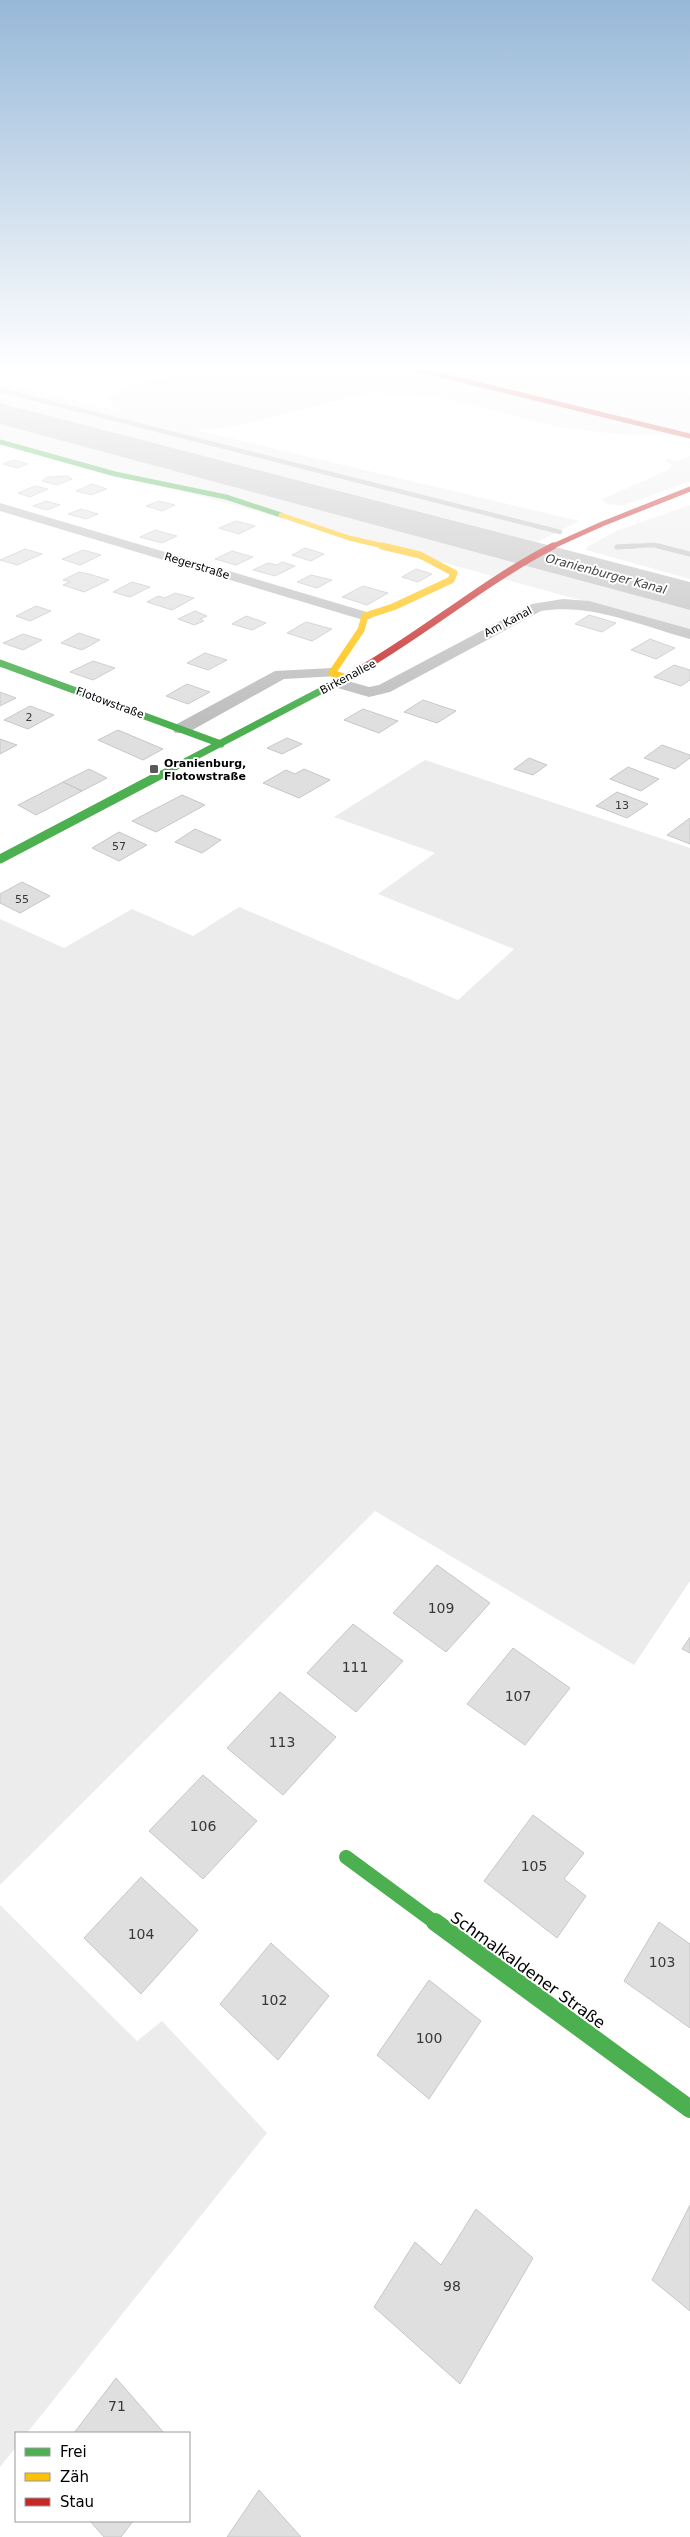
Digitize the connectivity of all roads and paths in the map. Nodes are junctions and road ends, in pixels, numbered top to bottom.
1 (177, 486) edge
2 (690, 490) edge
3 (0, 507) edge
4 (365, 616) junction
5 (690, 634) edge
6 (0, 663) edge
7 (338, 678) junction
8 (181, 729) junction
9 (220, 744) junction
10 (0, 859) edge
11 (346, 1857) dead end
12 (690, 2109) edge

1 - 4 street
2 - 7 street, Birkenallee
3 - 4 street, Regerstraße
4 - 7 street
5 - 7 street, Am Kanal
6 - 8 street, Flotowstraße
7 - 8 street, Am Kanal
7 - 9 street, Birkenallee
8 - 9 street, Flotowstraße
9 - 10 street, Birkenallee
11 - 12 street, Schmalkaldener Straße

